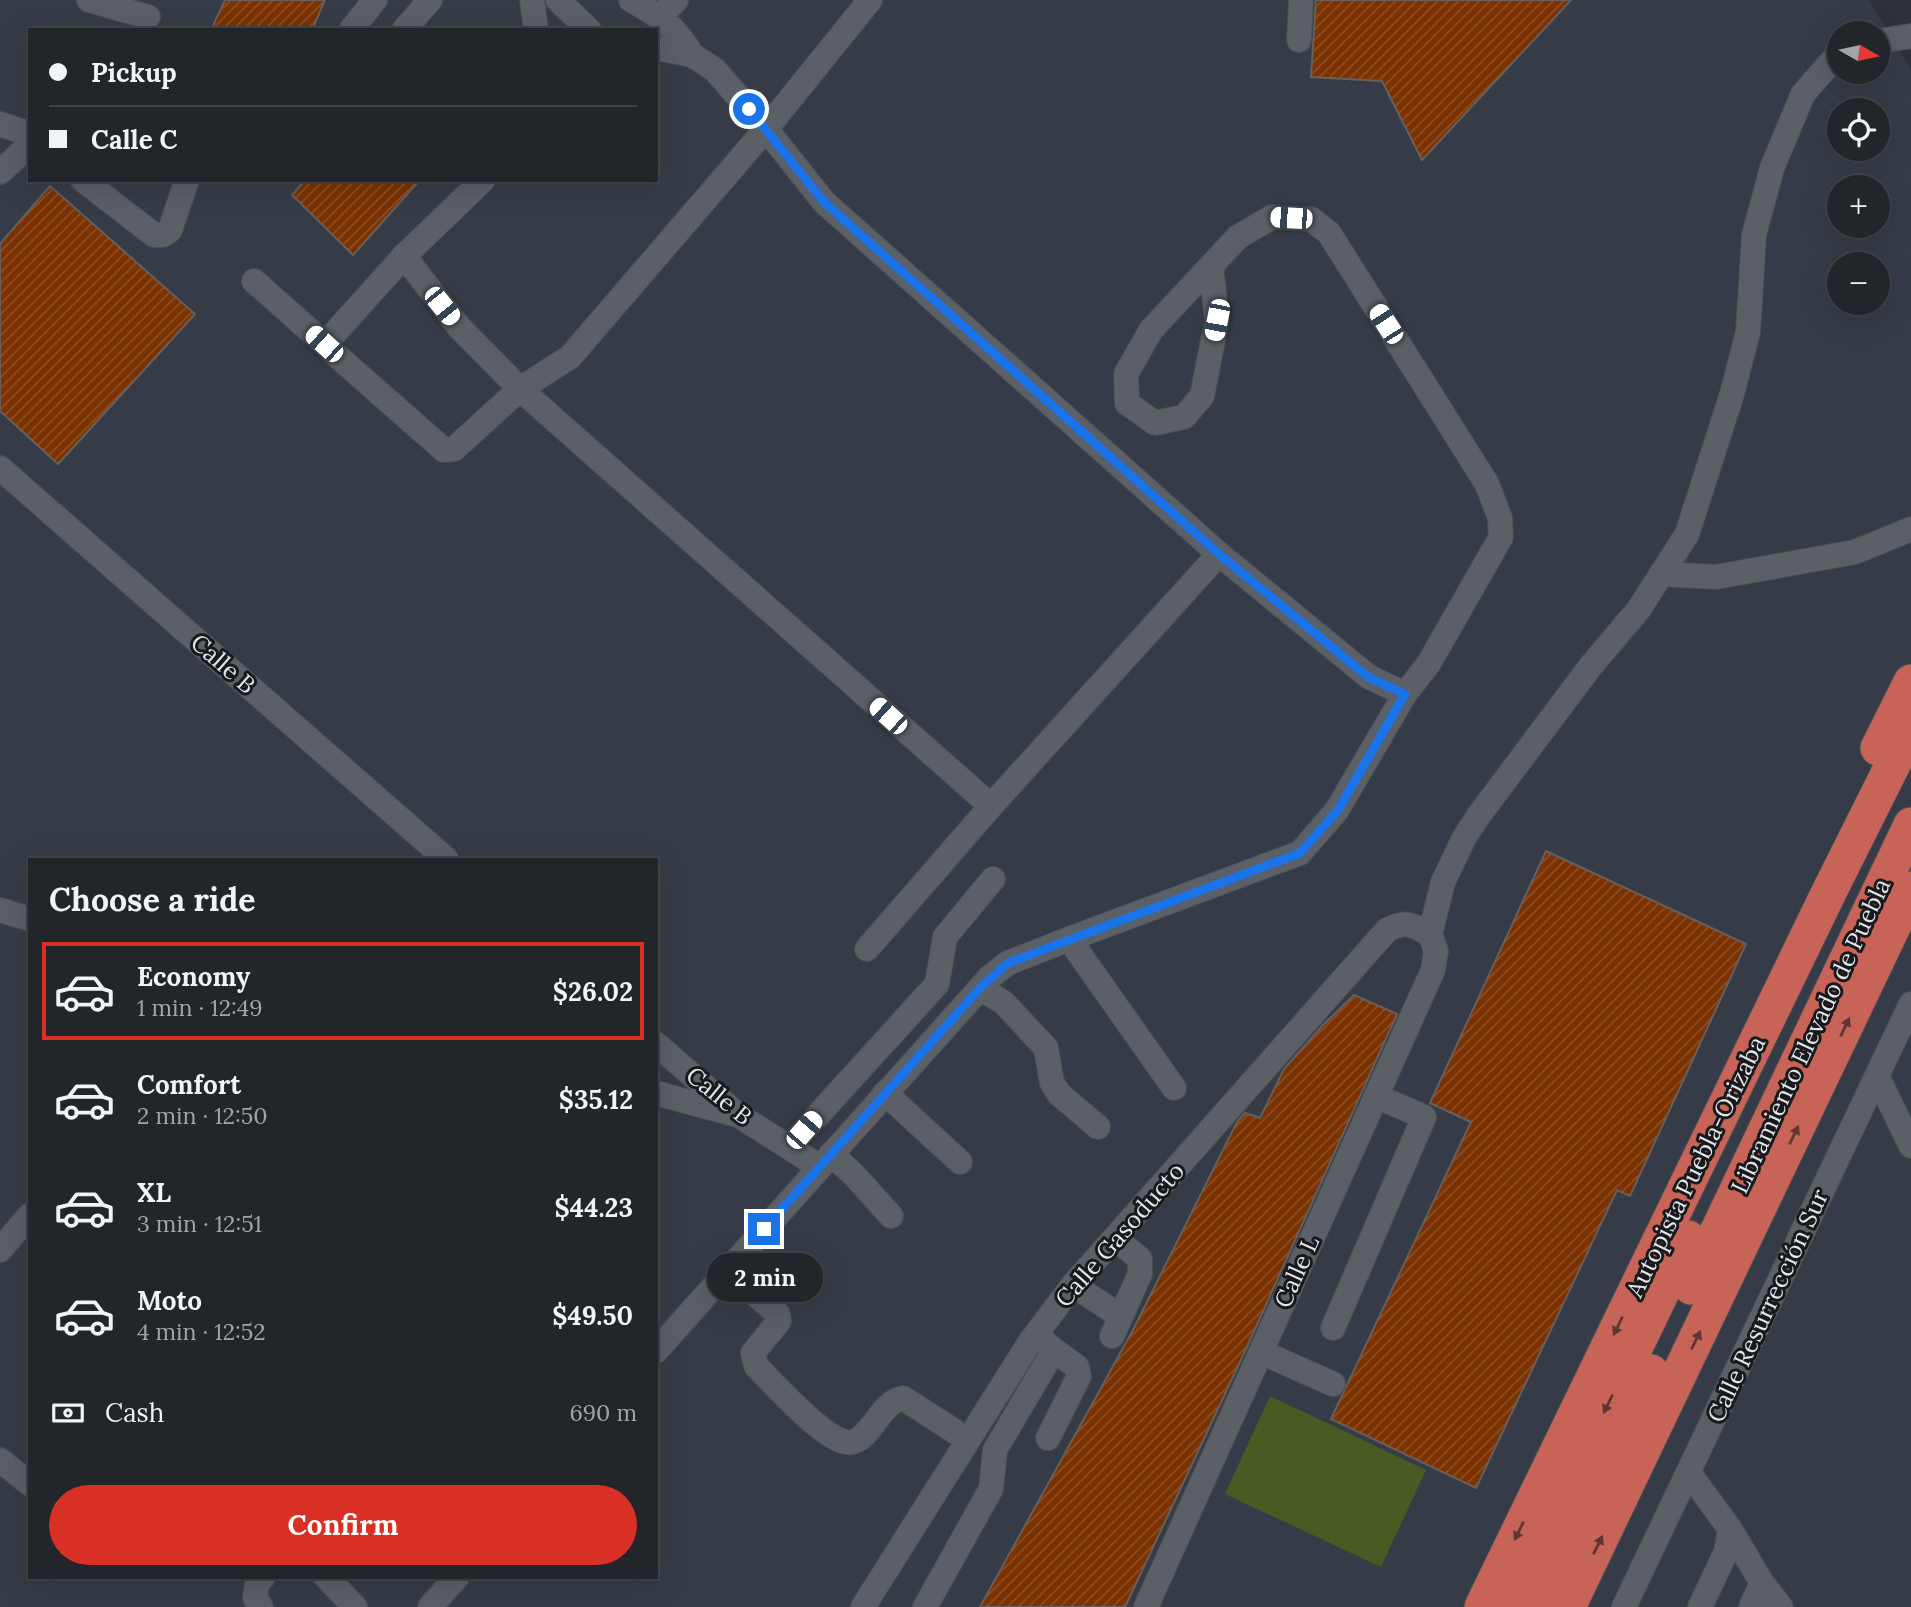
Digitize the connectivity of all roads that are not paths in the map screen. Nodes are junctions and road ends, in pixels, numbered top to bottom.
1 (89, 0) edge
2 (375, 0) edge
3 (430, 0) edge
4 (532, 0) edge
5 (558, 0) edge
6 (631, 0) edge
7 (870, 0) edge
8 (1301, 0) edge
9 (668, 8) edge
10 (148, 17) dead end
11 (353, 28) edge
12 (406, 28) edge
13 (536, 28) edge
14 (587, 28) edge
15 (1911, 36) edge
16 (1890, 39) edge
17 (1299, 40) dead end
18 (658, 48) edge
19 (692, 55) junction
20 (1827, 67) edge
21 (0, 124) edge
22 (766, 129) junction
23 (22, 145) edge
24 (0, 173) edge
25 (86, 182) edge
26 (186, 182) edge
27 (481, 182) edge
28 (404, 256) junction
29 (1211, 266) junction
30 (254, 281) dead end
31 (324, 344) junction
32 (520, 389) junction
33 (0, 468) edge
34 (1911, 529) edge
35 (1219, 554) junction
36 (1661, 574) junction
37 (1911, 682) edge
38 (1405, 694) junction
39 (1911, 728) edge
40 (1911, 763) edge
41 (991, 806) junction
42 (1911, 825) edge
43 (445, 858) edge
44 (993, 879) dead end
45 (1911, 889) edge
46 (1830, 890) junction
47 (0, 910) edge
48 (28, 918) edge
49 (1430, 934) junction
50 (1069, 939) junction
51 (867, 949) dead end
52 (980, 988) junction
53 (1911, 1004) edge
54 (658, 1046) edge
55 (1877, 1076) junction
56 (1174, 1088) dead end
57 (885, 1093) junction
58 (658, 1094) edge
59 (1376, 1096) junction
60 (738, 1115) junction
61 (1098, 1127) dead end
62 (1911, 1146) edge
63 (789, 1147) junction
64 (825, 1161) junction
65 (960, 1162) dead end
66 (891, 1216) dead end
67 (28, 1217) edge
68 (1115, 1238) junction
69 (1701, 1239) junction
70 (0, 1250) edge
71 (728, 1271) junction
72 (1073, 1285) junction
73 (1333, 1328) dead end
74 (1045, 1343) junction
75 (658, 1349) edge
76 (1261, 1352) junction
77 (1333, 1384) dead end
78 (1048, 1438) dead end
79 (968, 1440) junction
80 (0, 1460) edge
81 (1689, 1473) junction
82 (28, 1483) edge
83 (1730, 1529) junction
84 (261, 1579) edge
85 (328, 1579) edge
86 (455, 1579) edge
87 (1762, 1583) junction
88 (261, 1607) edge
89 (355, 1607) edge
90 (430, 1607) edge
91 (863, 1607) edge
92 (925, 1607) edge
93 (1146, 1607) edge
94 (1482, 1607) edge
95 (1510, 1607) edge
96 (1538, 1607) edge
97 (1568, 1607) edge
98 (1624, 1607) edge
99 (1700, 1607) edge
100 (1751, 1607) edge
101 (1781, 1607) edge

1 - 10 street
2 - 11 street
3 - 12 street
4 - 13 street
5 - 14 street
6 - 9 street
7 - 22 street
8 - 17 street
9 - 19 street
15 - 16 street
18 - 19 street
19 - 22 street
20 - 36 street, Calle L
21 - 23 street
22 - 32 street
22 - 35 street
23 - 24 street
25 - 26 street
27 - 28 street
28 - 31 street
28 - 32 street
29 - 29 street
29 - 38 street
30 - 31 street
31 - 32 street
32 - 41 street
33 - 43 street, Calle B
34 - 36 street
35 - 38 street
35 - 41 street
36 - 49 street, Calle L
37 - 46 highway
38 - 50 street
39 - 46 highway, Autopista Puebla-Orizaba
40 - 69 highway, Libramiento Elevado de Puebla
41 - 51 street
42 - 69 highway, Libramiento Elevado de Puebla
44 - 63 street
97 -> 45 highway
46 -> 94 highway, Autopista Puebla-Orizaba
47 - 48 street
49 - 59 street, Calle L
49 - 68 street, Calle Gasoducto
50 - 52 street
50 - 56 street
52 - 57 street
52 - 61 street
53 - 55 street, Calle Resurrección Sur
54 - 60 street, Calle B
55 - 62 street
55 - 81 street, Calle Resurrección Sur
57 - 64 street
57 - 65 street
58 - 60 street
59 - 73 street
59 - 76 street, Calle L
60 - 63 street, Calle B
63 - 64 street, Calle B
64 - 66 street, Calle B
64 - 71 street
67 - 70 street
68 - 72 street, Calle Gasoducto
68 - 72 street
69 -> 95 highway
69 - 96 highway
71 - 75 street
71 - 79 street
72 - 74 street, Calle Gasoducto
74 - 78 street
74 - 79 street, Calle Gasoducto
74 - 92 street
76 - 77 street
76 - 93 street, Calle L
79 - 91 street, Calle Gasoducto
80 - 82 street
81 - 83 street
81 - 98 street, Calle Resurrección Sur
83 - 87 street
83 - 99 street
84 - 88 street
85 - 89 street
86 - 90 street
87 - 100 street
87 - 101 street

